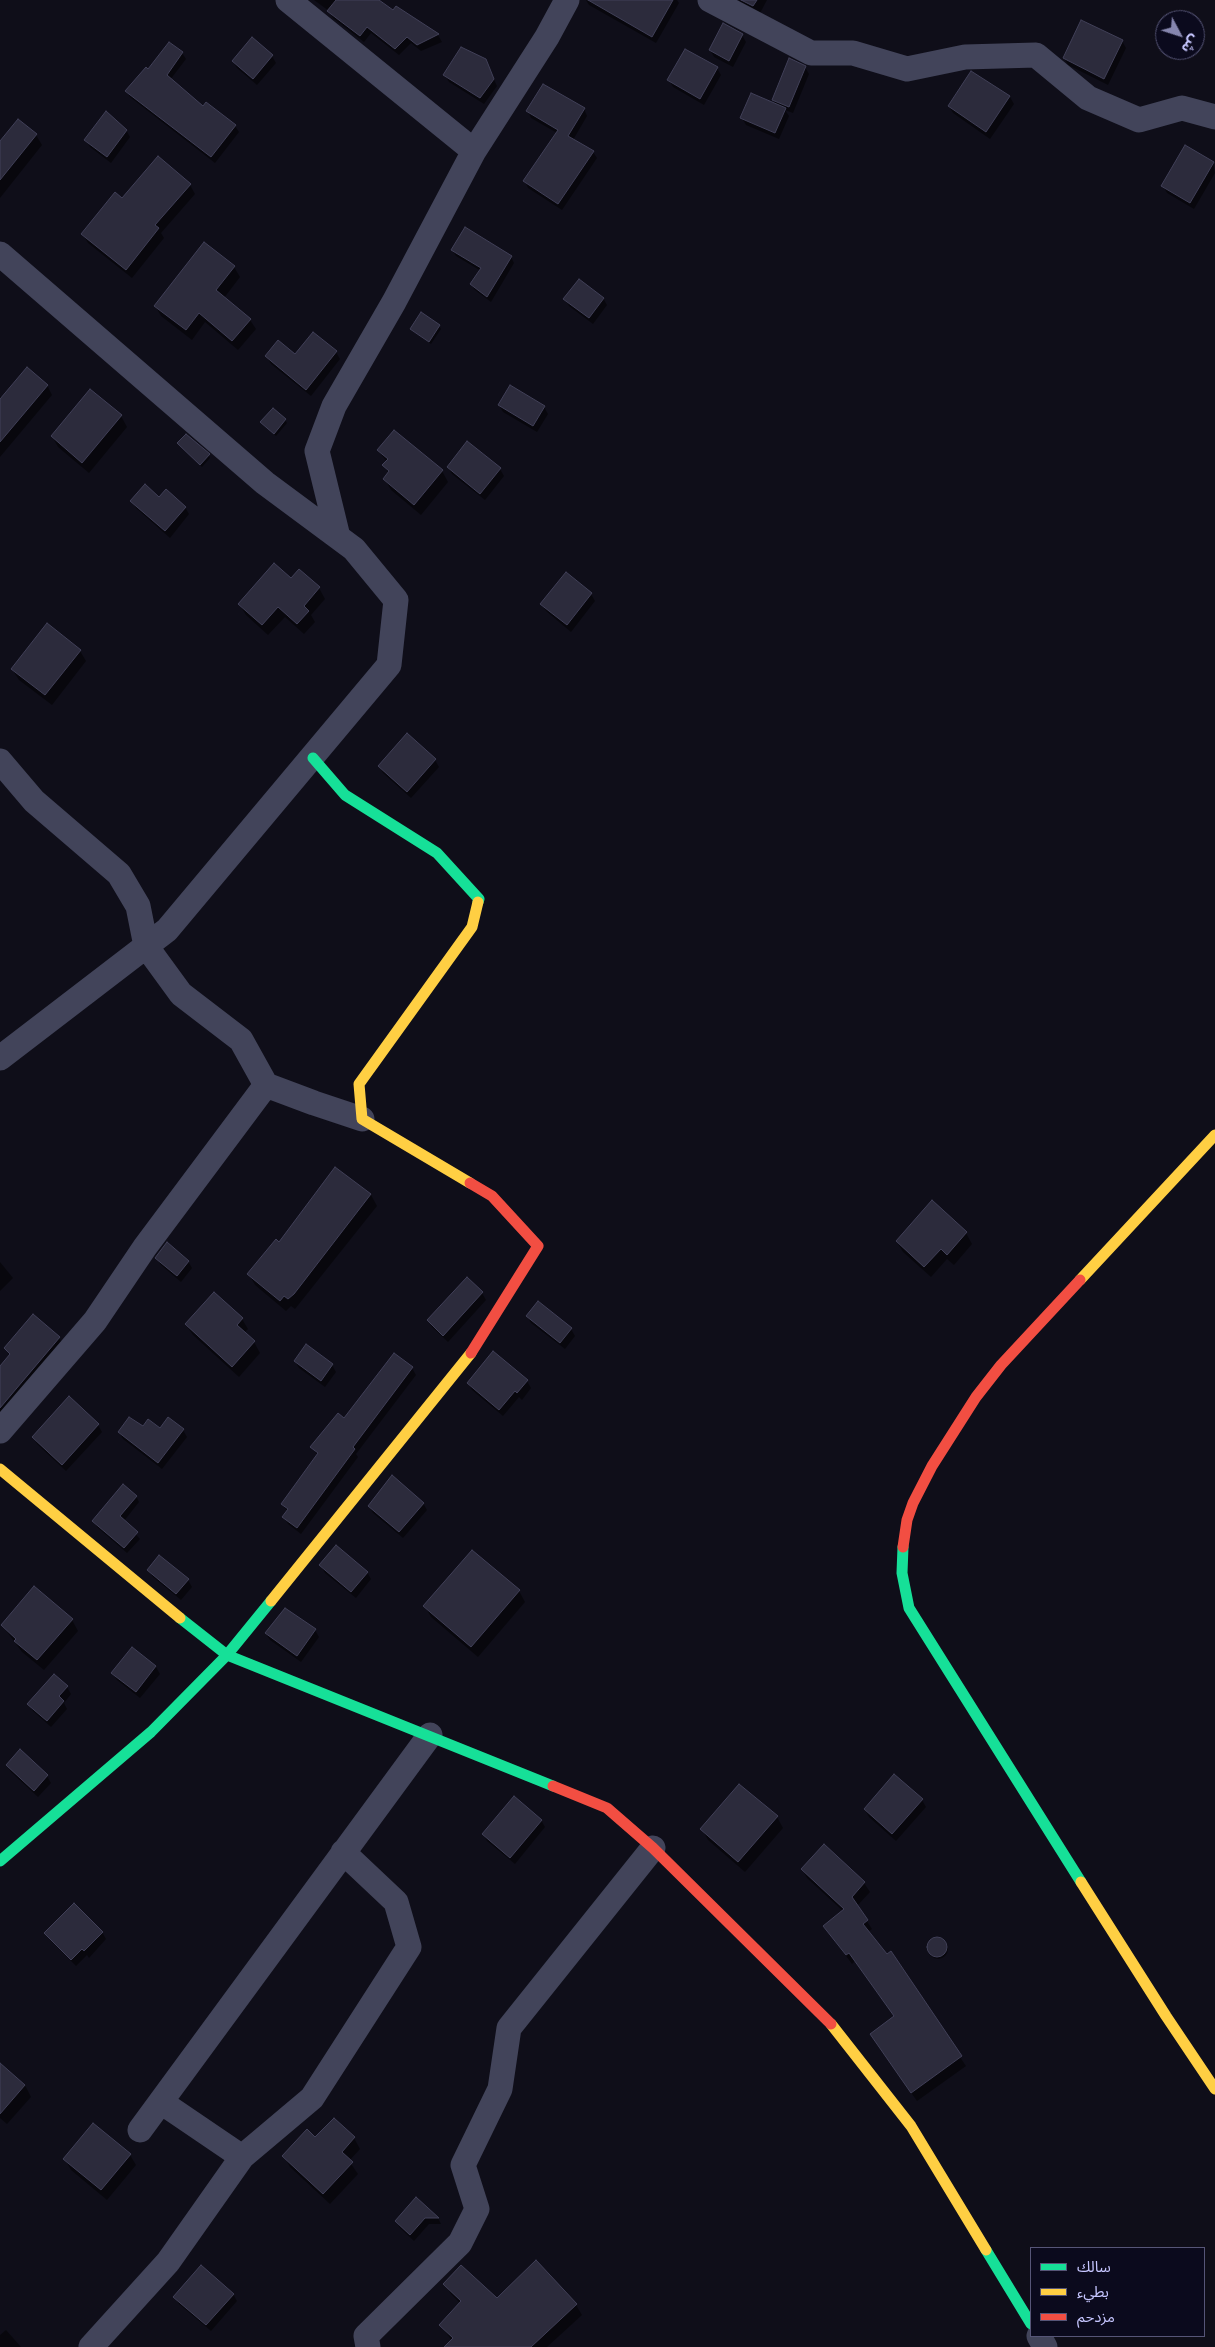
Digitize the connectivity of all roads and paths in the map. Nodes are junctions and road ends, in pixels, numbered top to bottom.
1 (288, 0) edge
2 (567, 0) edge
3 (710, 0) edge
4 (1215, 117) edge
5 (474, 151) junction
6 (0, 254) edge
7 (338, 537) junction
8 (313, 758) junction
9 (0, 761) edge
10 (146, 946) junction
11 (0, 1058) edge
12 (266, 1085) junction
13 (362, 1119) junction
14 (1215, 1136) edge
15 (0, 1431) edge
16 (0, 1469) edge
17 (227, 1655) junction
18 (430, 1735) junction
19 (653, 1848) junction
20 (343, 1852) junction
21 (0, 1861) edge
22 (1215, 2089) edge
23 (161, 2102) junction
24 (140, 2130) dead end
25 (242, 2157) junction
26 (1030, 2322) edge
27 (91, 2347) edge
28 (368, 2347) edge

1 - 5 street
2 - 5 street
3 - 4 street
5 - 7 street
6 - 7 street
7 - 8 street
8 - 10 street
8 - 13 street
9 - 10 street
10 - 11 street
10 - 12 street
12 - 13 street
12 - 15 street
13 - 17 street
14 - 22 street
16 - 17 street
17 - 18 street
17 - 21 street
18 - 19 street
18 - 20 street
19 - 26 street
19 - 28 street
20 - 23 street
20 - 25 street
23 - 24 street
23 - 25 street
25 - 27 street

